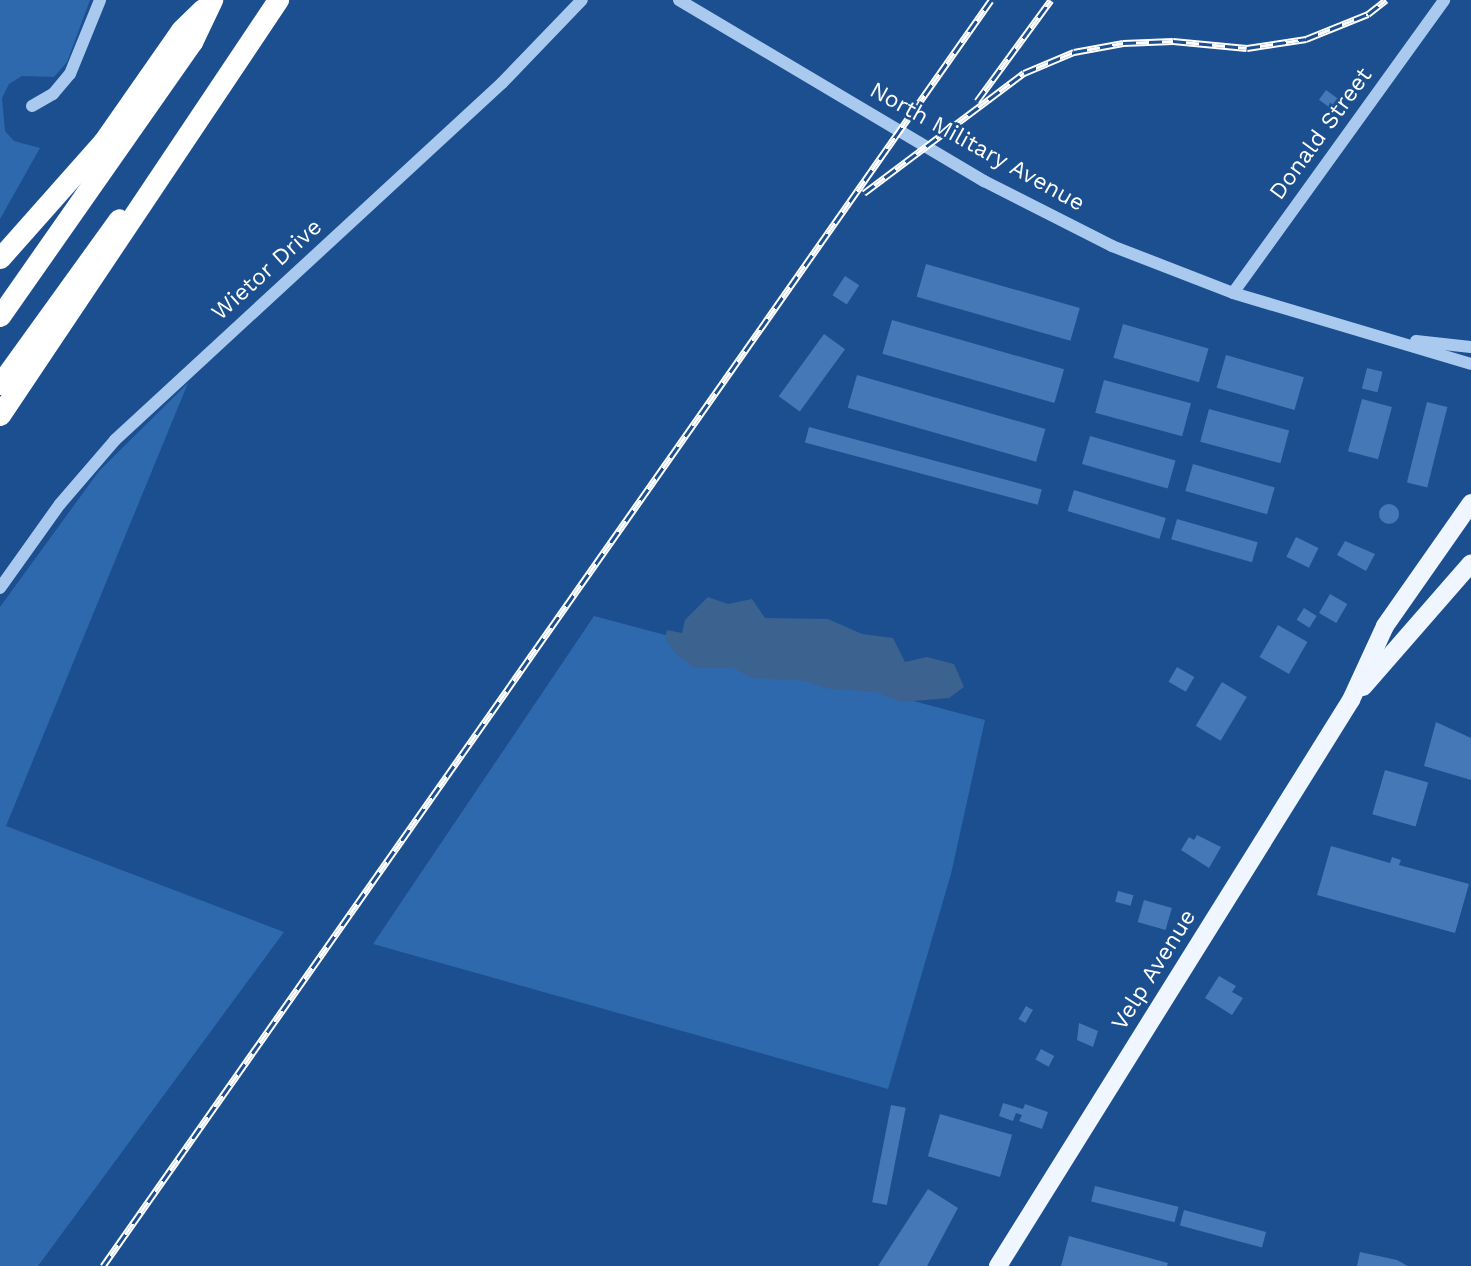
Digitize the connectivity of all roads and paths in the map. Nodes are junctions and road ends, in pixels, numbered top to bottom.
1 (100, 0) edge
2 (212, 0) edge
3 (278, 0) edge
4 (582, 0) edge
5 (679, 0) edge
6 (1444, 0) edge
7 (32, 106) dead end
8 (159, 172) junction
9 (0, 258) edge
10 (1233, 293) junction
11 (0, 316) edge
12 (1388, 337) junction
13 (1471, 347) edge
14 (1471, 364) edge
15 (0, 384) edge
16 (0, 415) edge
17 (1471, 503) edge
18 (1471, 563) edge
19 (0, 588) edge
20 (1351, 700) junction
21 (999, 1266) edge

1 - 7 street
2 - 9 highway
2 - 11 highway
3 - 8 highway
4 - 19 street, Wietor Drive
5 - 10 street, North Military Avenue
6 - 10 street, Donald Street
8 - 15 highway
8 - 16 highway
10 - 12 street, North Military Avenue
12 - 13 street, North Military Avenue
12 - 14 street, North Military Avenue
17 - 20 main road, Velp Avenue
18 - 20 main road, Velp Avenue
20 - 21 main road, Velp Avenue

